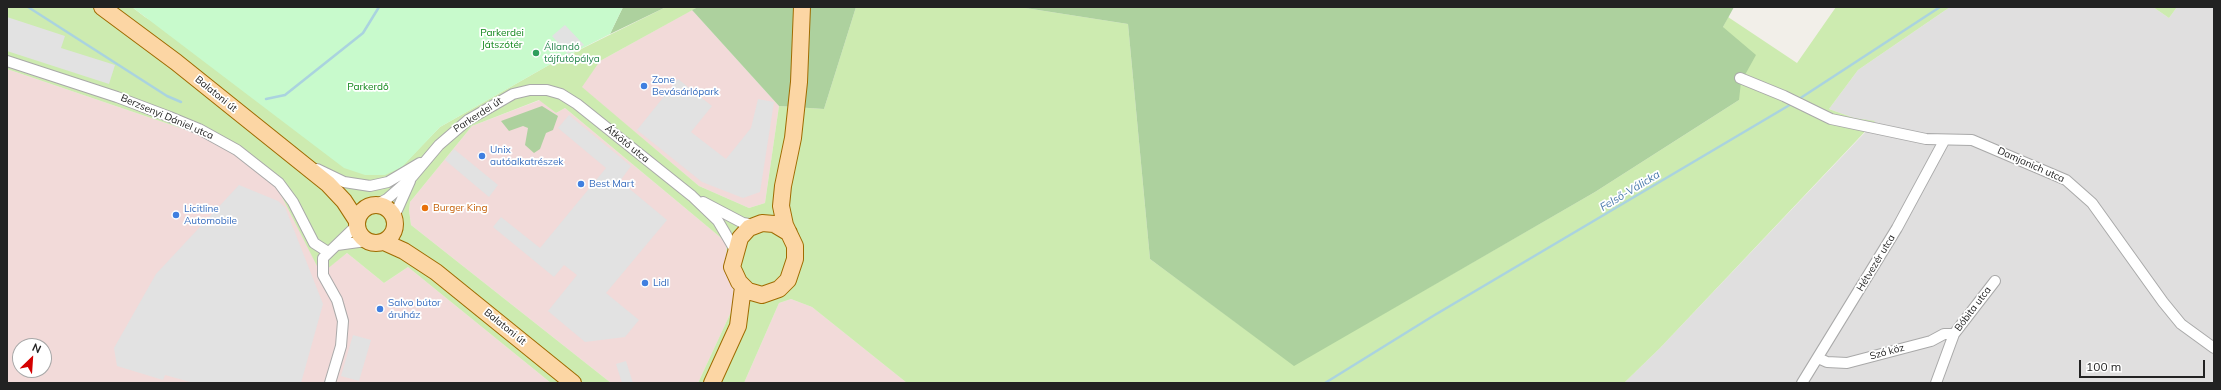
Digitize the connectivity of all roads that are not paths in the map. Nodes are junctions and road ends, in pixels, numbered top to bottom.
1 (102, 7) edge
2 (802, 7) edge
3 (7, 61) edge
4 (1740, 78) dead end
5 (561, 94) joint
6 (1944, 141) junction
7 (427, 159) junction
8 (300, 161) junction
9 (412, 177) junction
10 (328, 184) junction
11 (783, 186) junction
12 (692, 196) junction
13 (374, 205) junction
14 (395, 222) junction
15 (357, 223) junction
16 (759, 224) junction
17 (788, 233) junction
18 (366, 241) junction
19 (384, 242) junction
20 (337, 245) junction
21 (735, 250) junction
22 (328, 252) junction
23 (436, 272) junction
24 (1995, 281) dead end
25 (743, 287) junction
26 (767, 294) junction
27 (738, 326) junction
28 (1954, 334) junction
29 (2214, 348) edge
30 (1818, 358) junction
31 (330, 383) edge
32 (574, 383) edge
33 (712, 383) edge
34 (1802, 383) edge
35 (1936, 383) edge

1 - 8 main road, Balatoni út
2 - 11 main road
3 - 22 street, Berzsenyi Dániel utca
4 - 6 street, Damjanich utca
5 - 7 street, Parkerdei út
5 - 12 street, Átkötő utca
6 - 29 street, Damjanich utca
6 - 30 street, Hétvezér utca
7 - 8 street
7 - 9 street, Parkerdei út
8 - 10 main road, Balatoni út
9 - 13 street, Parkerdei út
9 - 14 street, Parkerdei út
10 - 13 main road, Balatoni út
10 - 15 main road, Balatoni út
11 - 16 main road
11 - 17 main road
12 - 16 street, Átkötő utca
12 - 21 street, Átkötő utca
13 - 14 main road, Balatoni út
13 - 15 main road
14 - 19 main road
14 - 23 main road, Balatoni út
15 - 18 main road, Balatoni út
15 - 20 street
16 - 17 main road
16 - 21 main road
17 - 26 main road
18 - 19 main road, Balatoni út
18 - 20 street
19 - 23 main road, Balatoni út
20 - 22 street
21 - 25 main road
22 - 31 street
23 - 32 main road, Balatoni út
24 - 28 street, Bóbita utca
25 - 26 main road
25 - 27 main road
26 - 27 main road
27 - 33 main road
28 - 30 street, Szó köz
28 - 35 street, Bóbita utca
30 - 34 street, Hétvezér utca

